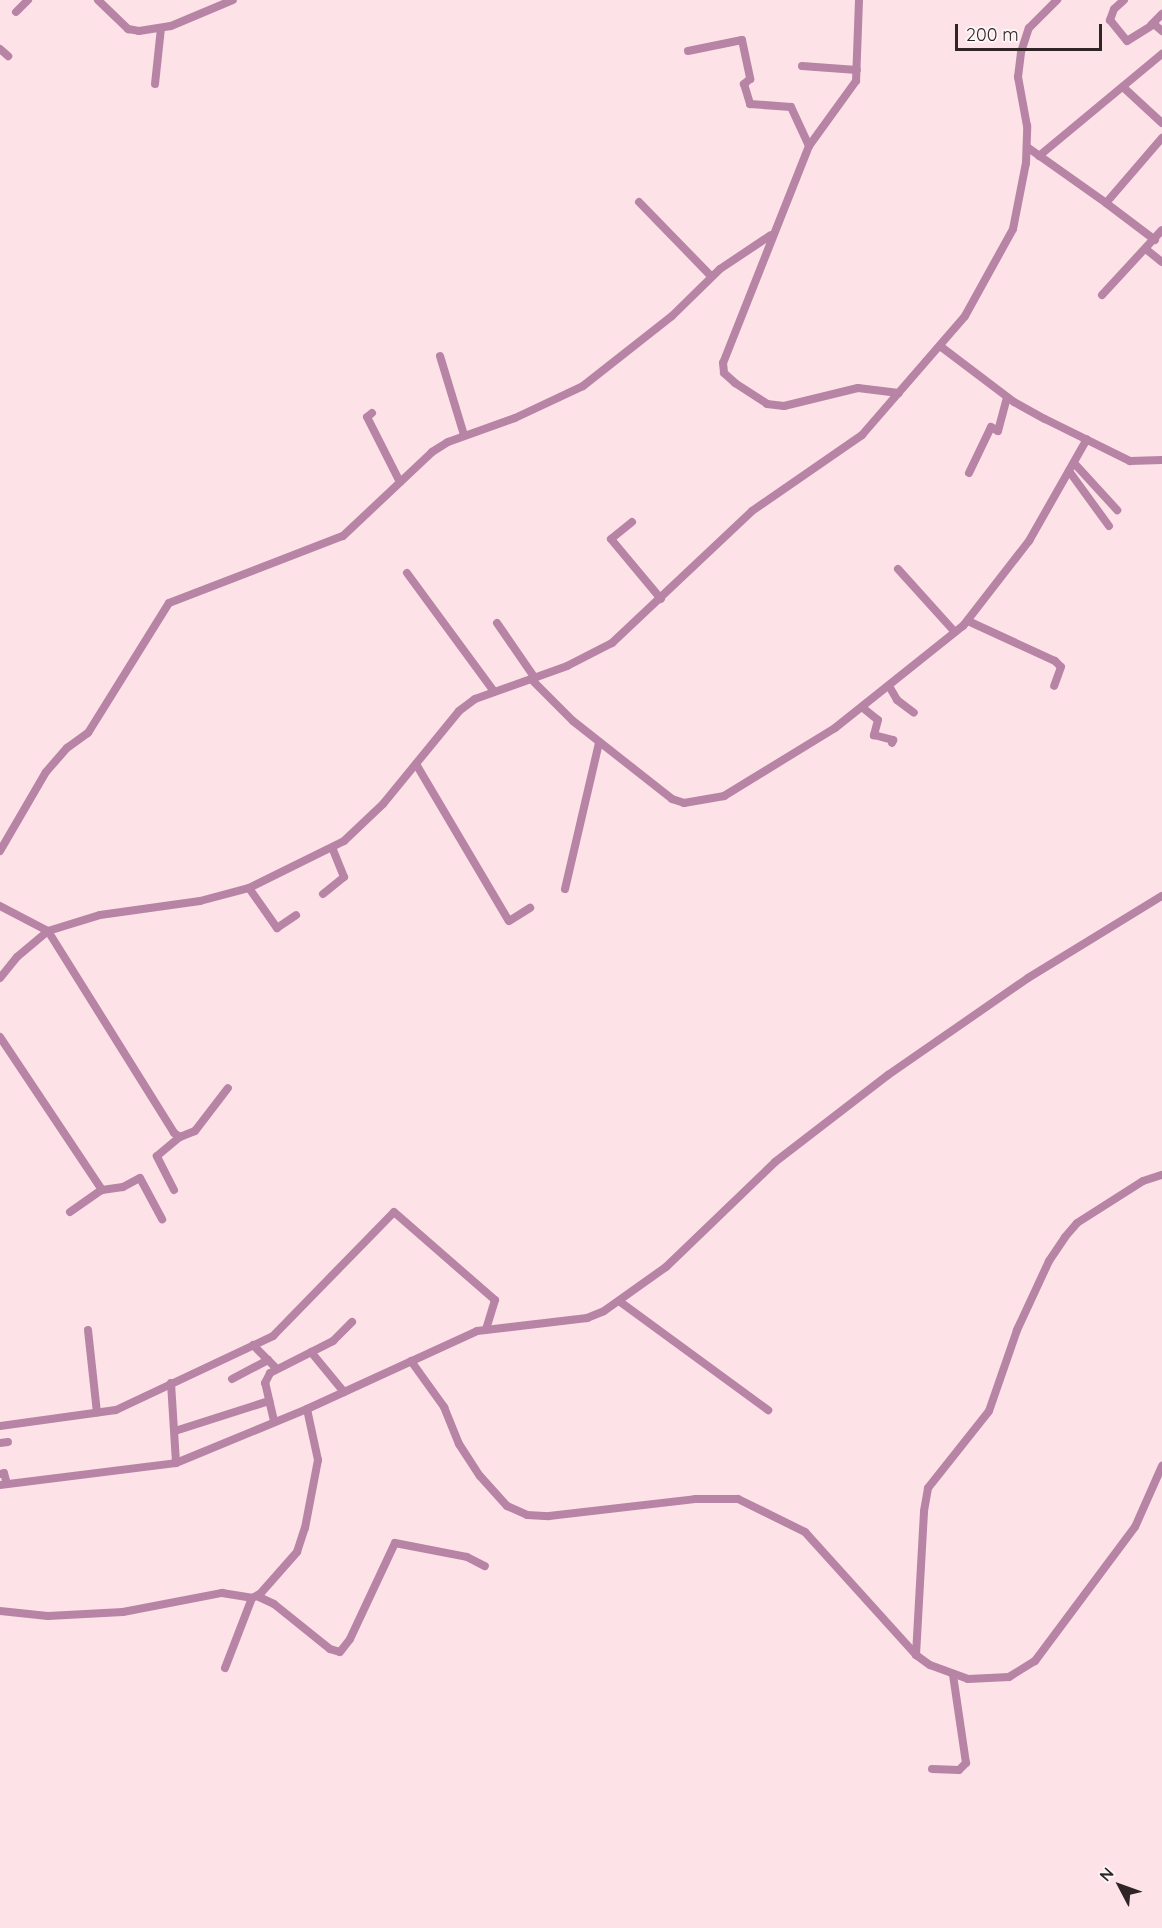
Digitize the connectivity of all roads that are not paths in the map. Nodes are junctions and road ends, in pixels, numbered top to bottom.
1 (28, 0) edge
2 (98, 0) edge
3 (233, 0) edge
4 (860, 0) edge
5 (1057, 0) edge
6 (1124, 0) edge
7 (16, 12) dead end
8 (1162, 14) edge
9 (1151, 25) junction
10 (161, 28) junction
11 (1162, 32) edge
12 (0, 49) edge
13 (688, 51) dead end
14 (1162, 54) edge
15 (8, 56) dead end
16 (802, 66) dead end
17 (856, 70) junction
18 (155, 84) dead end
19 (1123, 87) junction
20 (1162, 123) edge
21 (1162, 138) edge
22 (808, 146) junction
23 (1027, 147) junction
24 (1039, 156) junction
25 (639, 202) dead end
26 (1106, 203) junction
27 (1162, 230) edge
28 (771, 235) junction
29 (1155, 240) junction
30 (1147, 250) junction
31 (1162, 262) edge
32 (711, 276) junction
33 (1102, 295) dead end
34 (940, 346) junction
35 (440, 356) dead end
36 (899, 393) junction
37 (1007, 397) junction
38 (372, 413) dead end
39 (464, 435) junction
40 (1087, 439) junction
41 (1162, 460) edge
42 (1074, 463) junction
43 (1069, 471) junction
44 (969, 473) dead end
45 (400, 482) junction
46 (1118, 510) dead end
47 (632, 522) dead end
48 (1109, 526) dead end
49 (898, 569) dead end
50 (407, 573) dead end
51 (661, 599) junction
52 (968, 621) junction
53 (497, 623) dead end
54 (955, 632) junction
55 (533, 679) junction
56 (889, 686) junction
57 (1054, 686) dead end
58 (493, 690) junction
59 (863, 708) junction
60 (914, 713) dead end
61 (599, 743) junction
62 (892, 743) dead end
63 (416, 764) junction
64 (332, 848) junction
65 (0, 851) edge
66 (249, 888) junction
67 (565, 889) dead end
68 (323, 894) dead end
69 (1162, 896) edge
70 (0, 906) edge
71 (530, 908) dead end
72 (296, 915) dead end
73 (48, 931) junction
74 (0, 978) edge
75 (0, 1037) edge
76 (228, 1089) dead end
77 (180, 1137) junction
78 (1162, 1174) edge
79 (102, 1190) junction
80 (174, 1190) dead end
81 (70, 1212) dead end
82 (162, 1219) dead end
83 (619, 1301) junction
84 (352, 1322) dead end
85 (88, 1330) dead end
86 (486, 1330) junction
87 (253, 1346) junction
88 (311, 1352) junction
89 (267, 1360) junction
90 (411, 1361) junction
91 (276, 1368) junction
92 (232, 1379) dead end
93 (171, 1383) junction
94 (344, 1392) junction
95 (269, 1401) junction
96 (307, 1409) junction
97 (768, 1410) dead end
98 (97, 1413) junction
99 (274, 1421) junction
100 (0, 1426) edge
101 (174, 1431) junction
102 (176, 1463) junction
103 (1162, 1466) edge
104 (0, 1474) edge
105 (3, 1485) edge
106 (485, 1566) dead end
107 (254, 1597) junction
108 (0, 1611) edge
109 (916, 1655) junction
110 (225, 1668) dead end
111 (953, 1675) junction
112 (932, 1769) dead end

1 - 7 street
2 - 10 street
3 - 10 street
4 - 17 street
5 - 23 street
6 - 9 street
8 - 9 street
9 - 11 street
10 - 18 street
12 - 15 street
13 - 22 street
14 - 19 street
16 - 17 street
17 - 22 street
19 - 20 street
19 - 24 street
21 - 26 street
22 - 28 street
23 - 24 street
23 - 34 street
24 - 26 street
25 - 32 street
26 - 29 street
27 - 29 street
28 - 32 street
28 - 36 street
29 - 30 street
30 - 31 street
30 - 33 street
32 - 39 street
34 - 36 street
34 - 37 street
35 - 39 street
36 - 51 street
37 - 40 street
37 - 44 street
38 - 45 street
39 - 45 street
40 - 41 street
40 - 42 street
42 - 43 street
42 - 46 street
43 - 48 street
43 - 52 street
45 - 65 street
47 - 51 street
49 - 54 street
50 - 58 street
51 - 55 street
52 - 54 street
52 - 57 street
53 - 55 street
54 - 56 street
55 - 58 street
55 - 61 street
56 - 59 street
56 - 60 street
58 - 63 street
59 - 61 street
59 - 62 street
61 - 67 street
63 - 64 street
63 - 71 street
64 - 66 street
64 - 68 street
66 - 72 street
66 - 73 street
69 - 83 street
70 - 73 street
73 - 74 street
73 - 77 street
75 - 79 street
76 - 77 street
77 - 80 street
78 - 109 street
79 - 81 street
79 - 82 street
83 - 86 street
83 - 97 street
84 - 88 street
85 - 98 street
86 - 87 street
86 - 90 street
87 - 89 street
87 - 93 street
88 - 91 street
88 - 94 street
89 - 91 street
89 - 92 street
90 - 94 street
90 - 109 street
91 - 95 street
93 - 98 street
93 - 101 street
94 - 96 street
95 - 99 street
95 - 101 street
96 - 99 street
96 - 107 street
98 - 100 street
99 - 102 street
101 - 102 street
102 - 105 street
103 - 111 street
104 - 105 street
106 - 107 street
107 - 108 street
107 - 110 street
109 - 111 street
111 - 112 street

